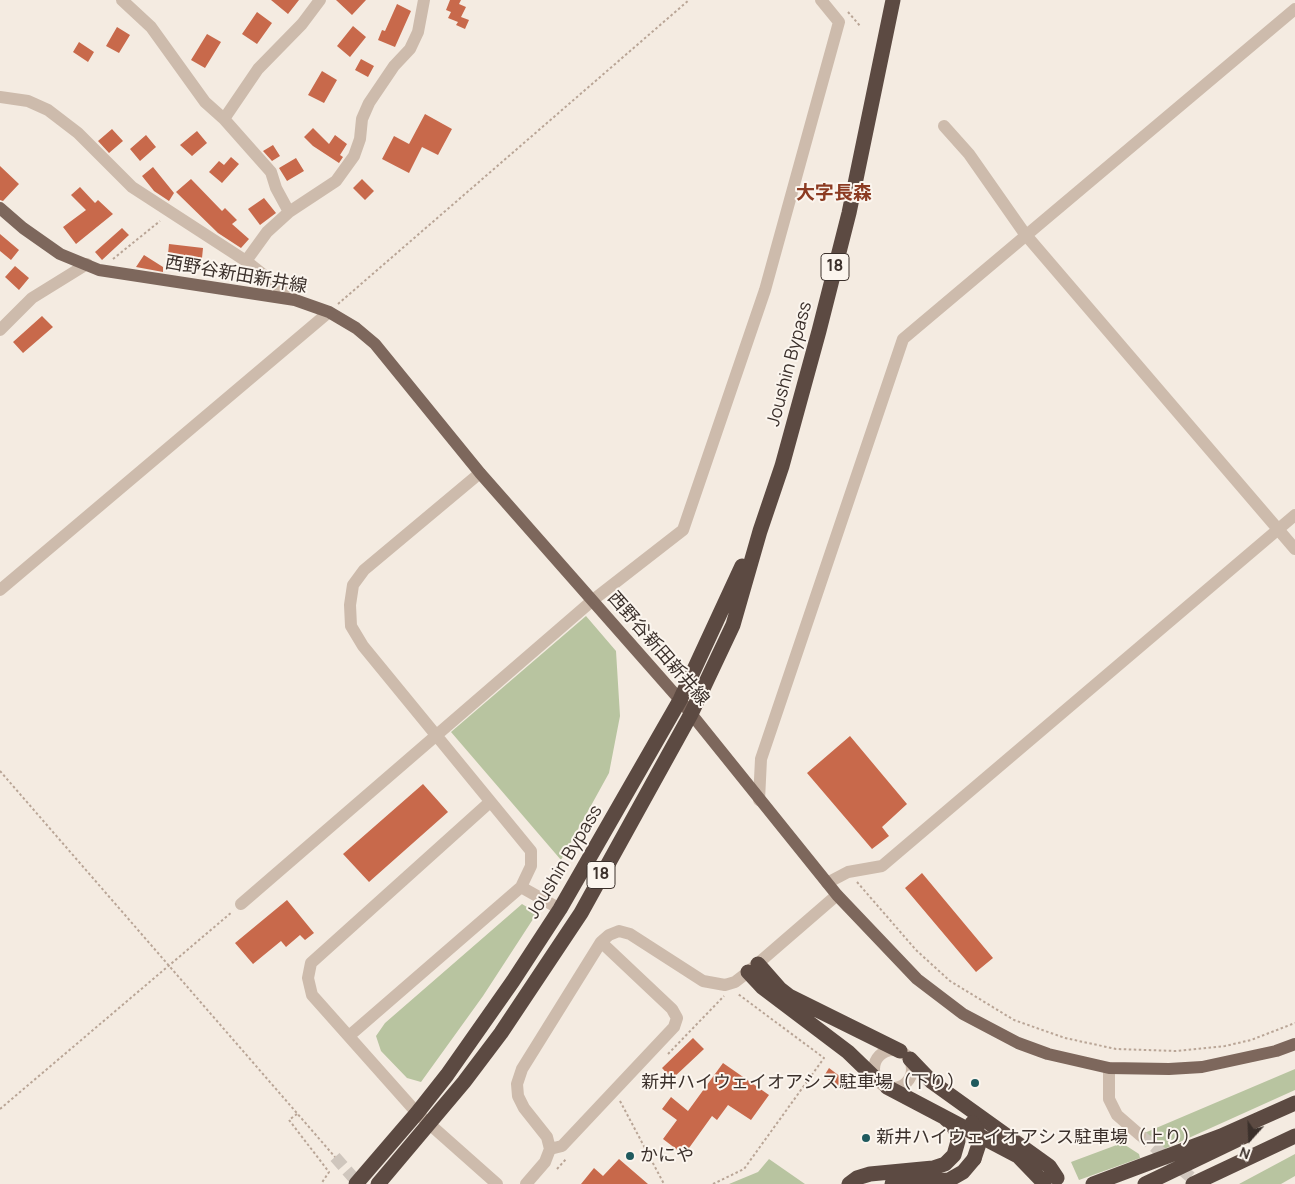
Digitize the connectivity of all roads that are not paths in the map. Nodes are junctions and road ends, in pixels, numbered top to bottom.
1 (122, 0) edge
2 (320, 0) edge
3 (424, 0) edge
4 (821, 0) edge
5 (893, 0) edge
6 (1295, 8) edge
7 (0, 97) edge
8 (224, 119) junction
9 (944, 126) dead end
10 (0, 208) edge
11 (289, 212) junction
12 (1025, 234) junction
13 (246, 261) junction
14 (87, 264) junction
15 (295, 300) junction
16 (329, 312) junction
17 (0, 330) edge
18 (480, 473) junction
19 (1295, 515) edge
20 (1278, 529) junction
21 (760, 531) junction
22 (1295, 549) edge
23 (0, 590) edge
24 (593, 600) junction
25 (680, 700) junction
26 (691, 714) junction
27 (436, 736) junction
28 (759, 800) junction
29 (490, 802) junction
30 (827, 883) junction
31 (521, 887) junction
32 (836, 895) junction
33 (241, 904) road end
34 (560, 909) junction
35 (601, 942) junction
36 (753, 968) junction
37 (349, 1036) junction
38 (1295, 1044) edge
39 (905, 1055) junction
40 (1109, 1068) junction
41 (932, 1082) junction
42 (882, 1084) junction
43 (1295, 1103) edge
44 (930, 1109) junction
45 (417, 1113) junction
46 (1295, 1113) edge
47 (429, 1124) junction
48 (1140, 1135) tunnel mouth
49 (1295, 1138) edge
50 (550, 1150) junction
51 (1050, 1180) edge
52 (356, 1184) edge
53 (378, 1184) edge
54 (497, 1184) edge
55 (526, 1184) edge
56 (849, 1184) edge
57 (892, 1184) edge
58 (1093, 1184) edge
59 (1145, 1184) edge
60 (1193, 1184) edge
61 (1213, 1184) edge

1 - 8 street
2 - 8 street
3 - 11 street
4 - 24 street
5 - 21 highway, Joushin Bypass / 18
6 - 12 street
7 - 13 street
8 - 11 street
9 - 12 street
10 - 14 main road, 西野谷新田新井線
11 - 13 street
12 - 20 street
12 - 28 street
13 - 15 street
14 - 15 main road, 西野谷新田新井線
14 - 17 street
15 - 16 main road, 西野谷新田新井線
16 - 18 main road, 西野谷新田新井線
16 - 23 street
18 - 24 main road, 西野谷新田新井線
18 - 27 street
19 - 20 street
20 - 22 street
20 - 30 street
21 - 25 highway, Joushin Bypass / 18
21 - 26 highway, Joushin Bypass / 18
24 - 25 main road, 西野谷新田新井線
24 - 27 street
25 - 26 main road, 西野谷新田新井線
25 - 34 highway, Joushin Bypass / 18
26 - 28 main road, 西野谷新田新井線
26 - 47 highway, Joushin Bypass / 18
27 - 29 street
27 - 33 street
28 - 30 main road, 西野谷新田新井線
29 - 31 street
29 - 37 street
30 - 32 main road, 西野谷新田新井線
31 - 34 street
31 - 37 street
32 - 36 street
32 - 40 main road, 西野谷新田新井線
34 - 45 highway, Joushin Bypass / 18
35 - 36 street
35 - 50 street
35 - 50 street
36 - 39 highway
36 - 42 highway
37 - 45 street
38 - 40 main road, 西野谷新田新井線
39 - 41 highway
39 - 42 street
39 - 42 street
40 - 48 street
41 - 51 highway
41 - 57 highway, bridge
42 - 44 highway
43 - 58 highway
44 - 51 highway
44 - 56 highway
45 - 47 street
45 - 52 highway, Joushin Bypass / 18
46 - 59 highway
47 - 53 highway, Joushin Bypass / 18
47 - 54 street
49 - 60 highway
49 - 61 highway
50 - 55 street

